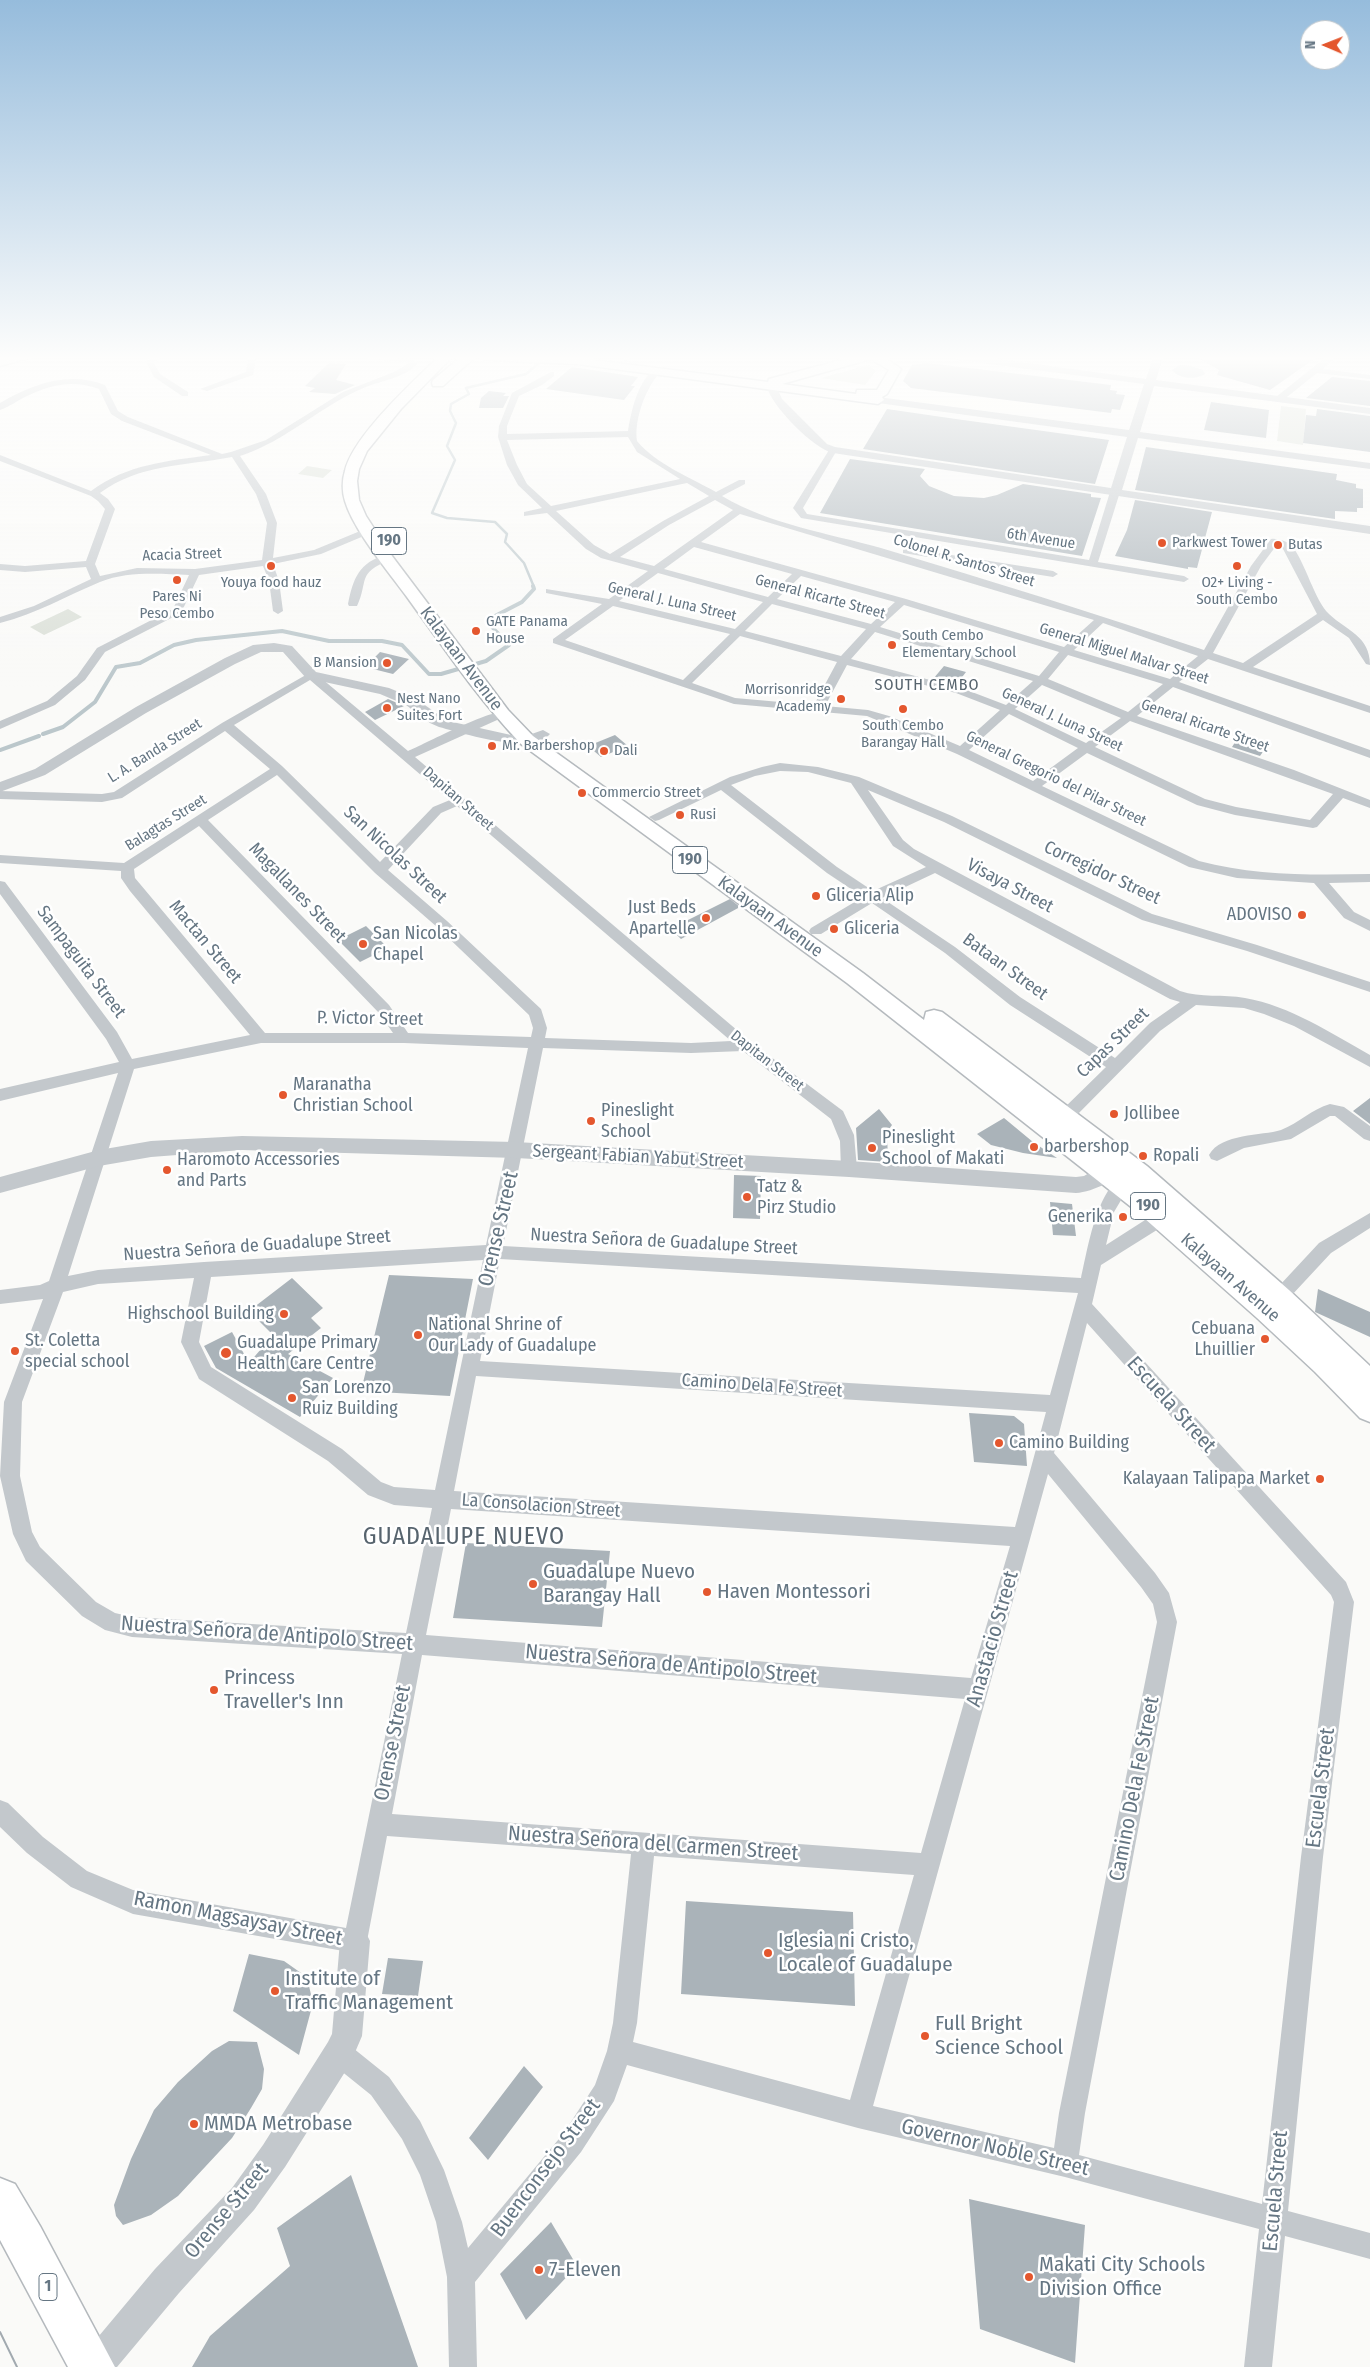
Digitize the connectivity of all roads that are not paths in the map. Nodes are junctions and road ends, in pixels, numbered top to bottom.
1 (24, 467) edge
2 (147, 467) edge
3 (243, 467) edge
4 (353, 467) edge
5 (366, 467) edge
6 (515, 467) edge
7 (668, 467) edge
8 (823, 467) edge
9 (951, 467) edge
10 (1124, 467) edge
11 (688, 480) junction
12 (742, 482) dead end
13 (1116, 492) junction
14 (94, 493) junction
15 (714, 495) junction
16 (548, 509) junction
17 (739, 510) junction
18 (527, 514) dead end
19 (1370, 530) edge
20 (368, 531) junction
21 (692, 544) junction
22 (886, 553) junction
23 (386, 558) junction
24 (611, 558) junction
25 (267, 562) junction
26 (1093, 563) junction
27 (90, 564) junction
28 (0, 567) edge
29 (655, 568) junction
30 (195, 572) junction
31 (799, 572) junction
32 (1053, 574) dead end
33 (1184, 578) dead end
34 (97, 580) junction
35 (550, 590) dead end
36 (770, 601) junction
37 (902, 601) junction
38 (611, 602) junction
39 (352, 604) dead end
40 (278, 611) dead end
41 (0, 614) edge
42 (1323, 615) junction
43 (12, 616) junction
44 (0, 620) edge
45 (1102, 620) junction
46 (872, 628) junction
47 (739, 633) junction
48 (1066, 651) junction
49 (1207, 654) junction
50 (465, 658) junction
51 (844, 660) junction
52 (1370, 662) edge
53 (1245, 667) junction
54 (311, 675) junction
55 (479, 676) junction
56 (1041, 680) junction
57 (1172, 683) junction
58 (684, 684) junction
59 (818, 708) junction
60 (1007, 709) junction
61 (1370, 710) edge
62 (502, 714) junction
63 (1129, 717) junction
64 (0, 725) edge
65 (226, 725) junction
66 (465, 729) junction
67 (535, 737) junction
68 (1087, 748) junction
69 (961, 751) junction
70 (1370, 754) edge
71 (408, 756) junction
72 (278, 769) junction
73 (855, 780) junction
74 (723, 785) junction
75 (1034, 786) junction
76 (0, 787) edge
77 (1340, 793) junction
78 (0, 795) edge
79 (460, 800) junction
80 (1370, 804) edge
81 (655, 817) junction
82 (201, 820) junction
83 (0, 859) edge
84 (127, 867) junction
85 (936, 868) junction
86 (380, 870) junction
87 (1370, 878) edge
88 (1318, 879) junction
89 (0, 886) edge
90 (872, 898) junction
91 (1370, 926) edge
92 (816, 931) junction
93 (1370, 987) edge
94 (1191, 1001) junction
95 (261, 1038) junction
96 (404, 1038) junction
97 (539, 1043) junction
98 (746, 1046) junction
99 (1370, 1062) edge
100 (128, 1065) junction
101 (1116, 1066) junction
102 (2, 1091) edge
103 (1065, 1117) junction
104 (1370, 1135) edge
105 (516, 1150) junction
106 (1217, 1154) dead end
107 (99, 1158) junction
108 (849, 1169) junction
109 (1122, 1173) junction
110 (0, 1185) edge
111 (1162, 1218) junction
112 (1370, 1220) edge
113 (493, 1252) junction
114 (1094, 1261) junction
115 (204, 1269) junction
116 (56, 1286) junction
117 (1086, 1296) junction
118 (0, 1297) edge
119 (1274, 1304) junction
120 (469, 1368) junction
121 (1370, 1384) edge
122 (7, 1404) edge
123 (1056, 1404) junction
124 (1370, 1409) edge
125 (1043, 1454) junction
126 (443, 1499) junction
127 (1022, 1537) junction
128 (413, 1644) junction
129 (978, 1689) junction
130 (0, 1811) edge
131 (377, 1824) junction
132 (644, 1844) junction
133 (930, 1865) junction
134 (355, 1941) junction
135 (619, 2051) junction
136 (339, 2052) junction
137 (858, 2115) junction
138 (1065, 2164) junction
139 (0, 2199) edge
140 (1274, 2220) junction
141 (1370, 2246) edge
142 (461, 2277) junction
143 (93, 2367) edge
144 (463, 2367) edge
145 (1258, 2367) edge

1 - 14 street
2 - 14 street
3 - 25 street
4 - 20 main road, Kalayaan Avenue / 190
5 - 50 main road, Kalayaan Avenue / 190
6 - 16 street, General Ricarte Street
7 - 11 street, Colonel R. Santos Street
8 - 26 street, 6th Avenue
9 - 13 street
10 - 13 street
11 - 15 street, Colonel R. Santos Street
11 - 16 street
12 - 15 street
13 - 19 street
13 - 26 street
14 - 27 street
15 - 17 street, Colonel R. Santos Street
15 - 24 street
16 - 18 street
16 - 24 street, General Ricarte Street
17 - 21 street
17 - 22 street, Colonel R. Santos Street
20 - 23 main road, Kalayaan Avenue / 190
20 - 25 street, Acacia Street
21 - 29 street
21 - 31 street, General Miguel Malvar Street
22 - 32 street
22 - 45 street, Colonel R. Santos Street
23 - 39 street
23 - 50 main road, Kalayaan Avenue / 190
24 - 29 street, General Ricarte Street
25 - 30 street, Acacia Street
25 - 40 street
26 - 33 street, 6th Avenue
27 - 28 street
27 - 34 street
29 - 36 street, General Ricarte Street
29 - 38 street
30 - 34 street, Acacia Street
30 - 64 street
31 - 36 street
31 - 37 street, General Miguel Malvar Street
34 - 43 street, Acacia Street
35 - 38 street, General J. Luna Street
36 - 46 street, General Ricarte Street
36 - 47 street
37 - 46 street
37 - 48 street, General Miguel Malvar Street
38 - 47 street, General J. Luna Street
38 - 58 street, General Gregorio del Pilar Street
41 - 43 street
42 - 49 street
42 - 52 street
42 - 53 street
43 - 44 street, Acacia Street
45 - 48 street
45 - 49 street, Colonel R. Santos Street
46 - 51 street
46 - 56 street, General Ricarte Street
47 - 51 street, General J. Luna Street
47 - 58 street
48 - 56 street
48 - 57 street, General Miguel Malvar Street
49 - 53 street, Colonel R. Santos Street
49 - 57 street
50 - 55 main road, Kalayaan Avenue / 190
51 - 59 street
51 - 60 street, General J. Luna Street
53 - 61 street, Colonel R. Santos Street
54 - 65 street, L. A. Banda Street
54 - 66 street
54 - 71 street, Dapitan Street
54 - 76 street, Dapitan Street
55 - 62 main road, Kalayaan Avenue / 190
55 - 67 main road, Kalayaan Avenue / 190
56 - 60 street
56 - 63 street, General Ricarte Street
57 - 63 street
57 - 70 street, General Miguel Malvar Street
58 - 59 street, General Gregorio del Pilar Street
59 - 69 street, General Gregorio del Pilar Street
60 - 68 street, General J. Luna Street
60 - 69 street
62 - 66 street
62 - 67 main road, Kalayaan Avenue / 190
63 - 68 street
63 - 77 street, General Ricarte Street
65 - 72 street, San Nicolas Street
65 - 78 street, L. A. Banda Street
66 - 67 street
66 - 71 street
67 - 81 main road, Kalayaan Avenue / 190
67 - 109 main road, Kalayaan Avenue / 190
68 - 75 street
68 - 77 street, General J. Luna Street
69 - 75 street, General Gregorio del Pilar Street
71 - 79 street, Dapitan Street
72 - 82 street, Balagtas Street
72 - 86 street, San Nicolas Street
73 - 74 street
73 - 85 street, Visaya Street
73 - 93 street, Corregidor Street
74 - 81 street
74 - 90 street, Bataan Street
75 - 88 street, General Gregorio del Pilar Street
77 - 80 street, General Ricarte Street
79 - 86 street
79 - 98 street, Dapitan Street
81 - 92 main road, Kalayaan Avenue / 190
82 - 84 street, Balagtas Street
82 - 96 street, Magallanes Street
83 - 84 street, Balagtas Street
84 - 95 street, Mactan Street
85 - 90 street
85 - 94 street, Visaya Street
86 - 97 street, San Nicolas Street
87 - 88 street, General Gregorio del Pilar Street
88 - 91 street
89 - 100 street, Sampaguita Street
90 - 92 street
90 - 101 street, Bataan Street
92 - 103 main road, Kalayaan Avenue / 190
94 - 99 street, Visaya Street
94 - 101 street, Capas Street
95 - 96 street, P. Victor Street
95 - 100 street, P. Victor Street
96 - 97 street, P. Victor Street
97 - 98 street, P. Victor Street
97 - 105 street, Orense Street
98 - 108 street, Dapitan Street
100 - 102 street, P. Victor Street
100 - 107 street, Nuestra Señora de Antipolo Street
101 - 103 street, Capas Street
103 - 109 main road, Kalayaan Avenue / 190
104 - 106 street
105 - 107 street, Sergeant Fabian Yabut Street
105 - 108 street, Sergeant Fabian Yabut Street
105 - 113 street, Orense Street
107 - 110 street, Sergeant Fabian Yabut Street
107 - 116 street, Nuestra Señora de Antipolo Street
108 - 109 street, Sergeant Fabian Yabut Street
109 - 111 main road, Kalayaan Avenue / 190
109 - 114 street, Anastacio Street
109 - 119 main road, Kalayaan Avenue / 190
111 - 114 street
111 - 119 main road, Kalayaan Avenue / 190
112 - 119 street
113 - 115 street, Nuestra Señora de Guadalupe Street
113 - 117 street, Nuestra Señora de Guadalupe Street
113 - 120 street, Orense Street
114 - 117 street, Anastacio Street
115 - 116 street, Nuestra Señora de Guadalupe Street
115 - 126 street, La Consolacion Street
116 - 118 street, Nuestra Señora de Guadalupe Street
116 - 122 street, Nuestra Señora de Antipolo Street
117 - 123 street, Anastacio Street
117 - 140 street, Escuela Street
119 - 121 main road, Kalayaan Avenue / 190
119 - 124 main road, Kalayaan Avenue / 190
120 - 123 street, Camino Dela Fe Street
120 - 126 street, Orense Street
122 - 128 street, Nuestra Señora de Antipolo Street
123 - 125 street, Anastacio Street
125 - 127 street, Anastacio Street
125 - 138 street, Camino Dela Fe Street
126 - 127 street, La Consolacion Street
126 - 128 street, Orense Street
127 - 129 street, Anastacio Street
128 - 129 street, Nuestra Señora de Antipolo Street
128 - 131 street, Orense Street
129 - 133 street, Anastacio Street
130 - 134 street, Ramon Magsaysay Street
131 - 132 street, Nuestra Señora del Carmen Street
131 - 134 street, Orense Street
132 - 133 street, Nuestra Señora del Carmen Street
132 - 135 street, Buenconsejo Street
133 - 137 street, Anastacio Street
134 - 136 street, Orense Street
135 - 137 street, Governor Noble Street
135 - 142 street, Buenconsejo Street
136 - 142 street
136 - 143 street, Orense Street
137 - 138 street, Governor Noble Street
138 - 140 street, Governor Noble Street
139 - 143 highway, 1
140 - 141 street, Governor Noble Street
140 - 145 street, Escuela Street
142 - 144 street

